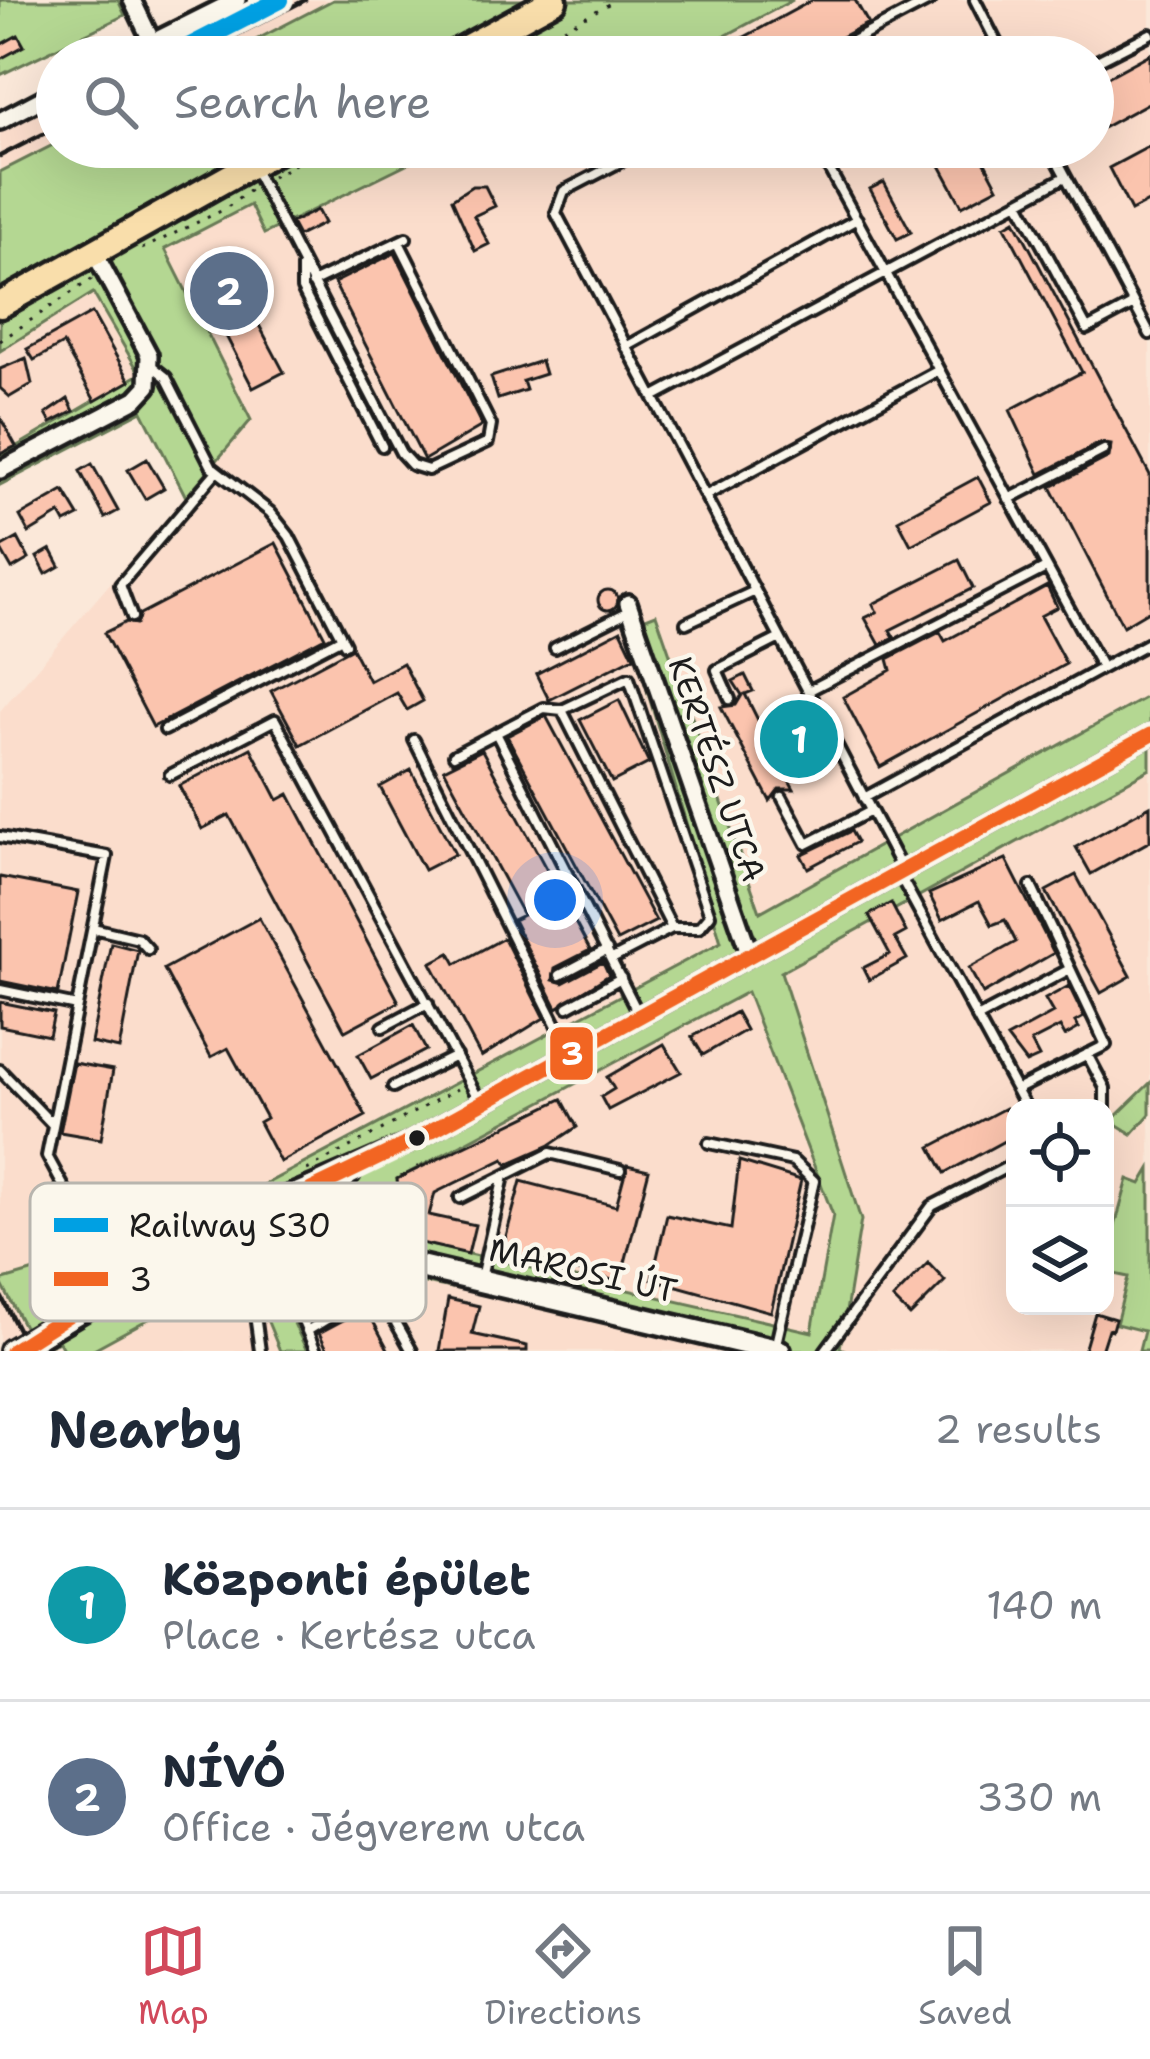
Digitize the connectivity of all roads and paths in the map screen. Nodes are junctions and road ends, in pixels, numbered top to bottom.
1 (132, 0) edge
2 (237, 0) edge
3 (554, 0) edge
4 (616, 0) edge
5 (931, 0) edge
6 (976, 0) edge
7 (1150, 34) edge
8 (149, 36) edge
9 (164, 36) edge
10 (488, 36) edge
11 (550, 36) edge
12 (862, 36) edge
13 (994, 36) edge
14 (1114, 52) edge
15 (36, 102) edge
16 (0, 121) edge
17 (248, 168) edge
18 (251, 168) edge
19 (256, 168) edge
20 (608, 168) edge
21 (829, 168) edge
22 (1060, 168) edge
23 (1065, 177) junction
24 (1018, 202) junction
25 (857, 219) junction
26 (136, 252) dead end
27 (99, 260) junction
28 (302, 266) junction
29 (887, 272) junction
30 (311, 283) junction
31 (1134, 304) junction
32 (0, 305) edge
33 (1150, 334) edge
34 (0, 341) edge
35 (626, 346) junction
36 (151, 365) junction
37 (939, 370) junction
38 (653, 397) junction
39 (382, 446) dead end
40 (1104, 450) dead end
41 (0, 470) edge
42 (217, 471) junction
43 (706, 496) junction
44 (1009, 499) junction
45 (1046, 568) junction
46 (755, 591) junction
47 (629, 607) joint
48 (132, 617) dead end
49 (686, 623) dead end
50 (780, 638) junction
51 (1150, 642) edge
52 (555, 648) dead end
53 (1102, 668) junction
54 (808, 692) junction
55 (730, 699) dead end
56 (562, 710) junction
57 (165, 730) dead end
58 (496, 733) junction
59 (1150, 735) edge
60 (414, 740) dead end
61 (454, 754) dead end
62 (170, 776) dead end
63 (782, 797) dead end
64 (865, 798) junction
65 (871, 811) junction
66 (0, 837) edge
67 (901, 873) junction
68 (1030, 886) dead end
69 (92, 928) junction
70 (672, 928) junction
71 (148, 949) dead end
72 (610, 955) junction
73 (750, 955) junction
74 (1070, 969) junction
75 (560, 975) dead end
76 (621, 978) junction
77 (0, 990) edge
78 (428, 1003) junction
79 (77, 1006) junction
80 (568, 1006) dead end
81 (640, 1016) junction
82 (977, 1018) junction
83 (383, 1028) dead end
84 (571, 1054) junction
85 (1088, 1054) junction
86 (456, 1056) junction
87 (0, 1070) edge
88 (389, 1071) dead end
89 (1016, 1090) junction
90 (1021, 1099) edge
91 (1105, 1099) edge
92 (481, 1103) junction
93 (53, 1125) junction
94 (709, 1143) dead end
95 (1006, 1168) edge
96 (620, 1170) dead end
97 (352, 1172) junction
98 (505, 1175) junction
99 (320, 1182) edge
100 (59, 1183) edge
101 (346, 1183) edge
102 (460, 1198) dead end
103 (426, 1266) edge
104 (481, 1280) junction
105 (65, 1321) edge
106 (256, 1321) edge
107 (302, 1321) edge
108 (324, 1321) edge
109 (396, 1321) edge
110 (307, 1331) junction
111 (766, 1349) edge
112 (12, 1351) edge
113 (260, 1351) edge
114 (316, 1351) edge
115 (412, 1351) edge
116 (825, 1351) edge

1 - 8 street
2 - 9 street
3 - 10 main road
4 - 11 path
5 - 12 lane
6 - 13 lane
7 - 14 lane
15 - 16 street
17 - 27 main road
18 - 26 path
19 - 28 lane
20 - 35 lane
21 - 25 lane
22 - 23 lane
23 - 24 lane
23 - 31 lane
24 - 29 lane
24 - 31 lane
25 - 29 lane
25 - 35 lane
27 - 32 main road
27 - 34 path
27 - 36 street
28 - 30 lane
28 - 39 lane
29 - 37 lane
29 - 38 lane
30 - 30 lane
31 - 33 lane
35 - 38 lane
36 - 41 street
36 - 42 lane
37 - 43 lane
37 - 44 lane
38 - 43 lane
40 - 44 lane
42 - 48 lane
42 - 57 lane
43 - 46 lane
44 - 45 lane
45 - 53 lane
45 - 54 lane
46 - 49 lane
46 - 50 lane
47 - 52 lane
47 - 73 street, KERTÉSZ UTCA
50 - 54 lane
50 - 55 lane
51 - 53 lane
53 - 64 lane
54 - 64 lane
56 - 58 lane
56 - 70 lane
56 - 70 lane
58 - 61 lane
58 - 72 lane
59 - 67 street
60 - 84 lane
62 - 78 lane
63 - 65 lane
64 - 65 lane
65 - 67 lane
66 - 69 lane
67 - 73 street
67 - 82 lane
68 - 74 lane
69 - 71 lane
69 - 79 lane
70 - 72 lane
72 - 75 lane
72 - 76 lane
73 - 81 street
74 - 82 lane
74 - 85 lane
76 - 80 lane
76 - 81 lane
77 - 79 lane
78 - 83 lane
78 - 86 lane
79 - 93 lane
81 - 84 street
82 - 89 lane
84 - 92 street
85 - 89 lane
85 - 91 lane
86 - 88 lane
86 - 92 lane
87 - 93 lane
89 - 90 lane
92 - 97 street
93 - 100 lane
94 - 111 lane
95 - 116 lane
96 - 98 lane
97 - 99 street
97 - 101 street
98 - 102 lane
98 - 104 lane
103 - 104 street, MAROSI ÚT
104 - 111 street, MAROSI ÚT
105 - 112 street
106 - 113 lane
107 - 110 lane
108 - 110 lane
109 - 115 lane
110 - 114 lane

